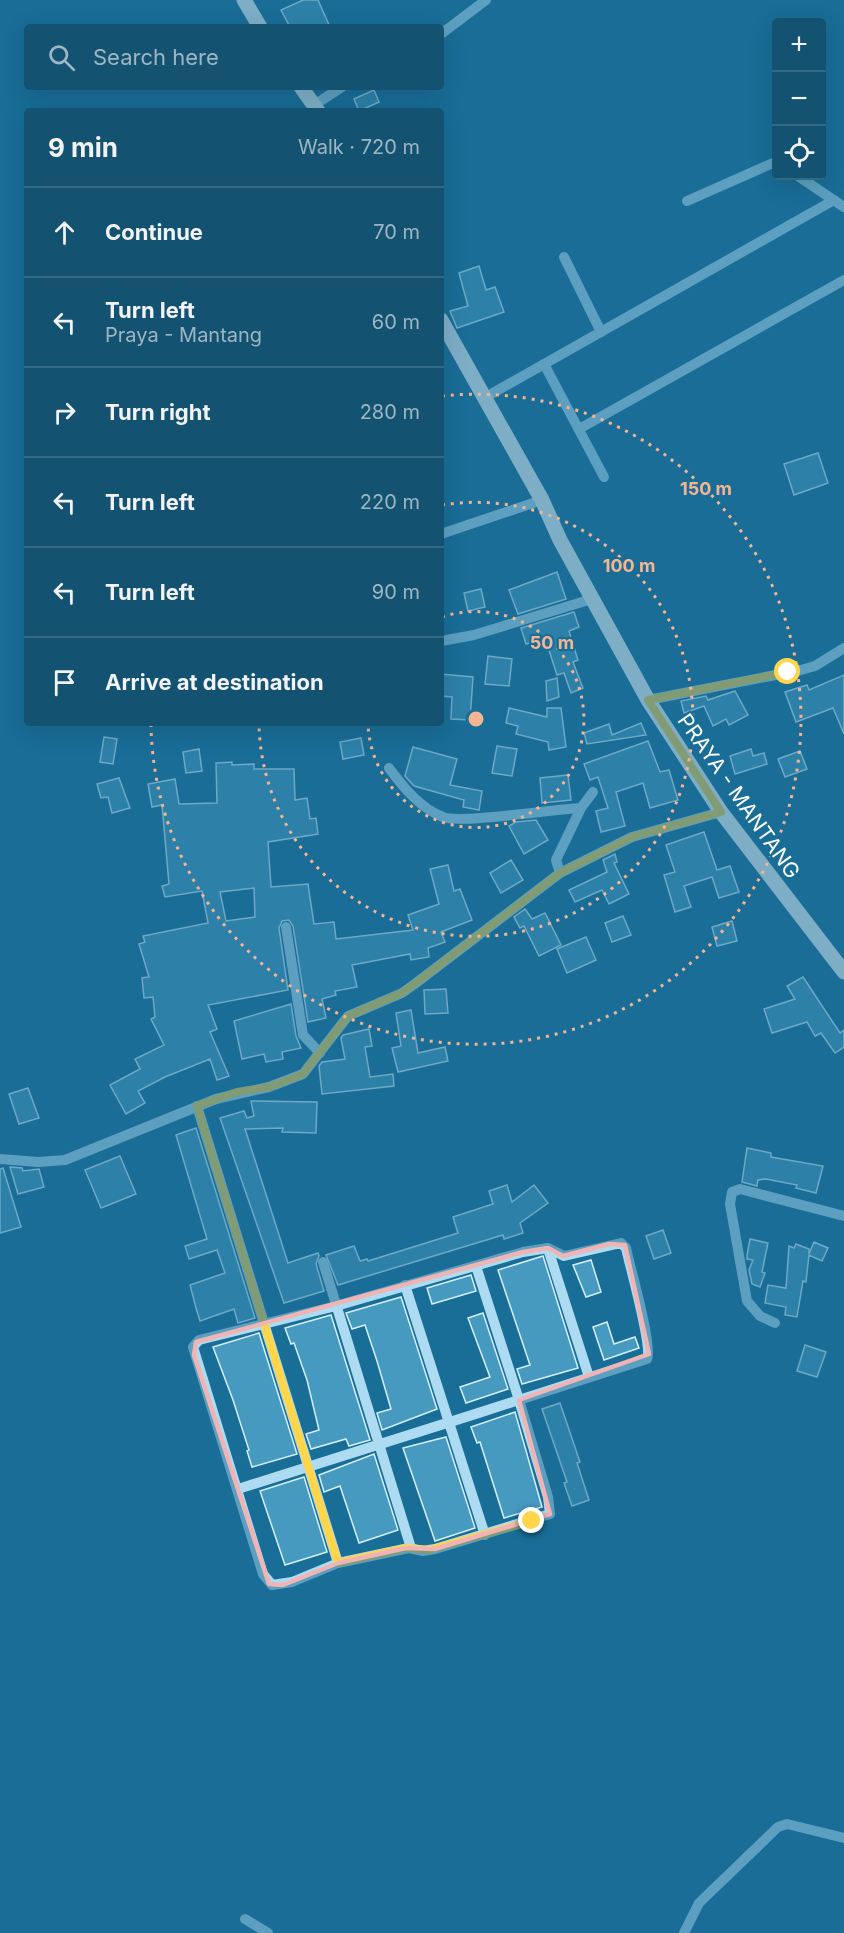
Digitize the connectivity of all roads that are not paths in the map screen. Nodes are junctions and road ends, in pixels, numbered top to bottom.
1 (244, 0) edge
2 (486, 0) edge
3 (258, 24) edge
4 (444, 32) edge
5 (303, 90) edge
6 (338, 90) edge
7 (316, 108) edge
8 (772, 163) edge
9 (804, 180) edge
10 (834, 200) junction
11 (687, 201) dead end
12 (844, 207) edge
13 (564, 257) dead end
14 (844, 280) edge
15 (444, 325) edge
16 (601, 332) junction
17 (544, 364) junction
18 (484, 398) junction
19 (579, 429) junction
20 (604, 477) dead end
21 (542, 500) junction
22 (444, 533) edge
23 (592, 599) junction
24 (444, 640) edge
25 (844, 648) edge
26 (648, 700) junction
27 (388, 768) dead end
28 (593, 792) dead end
29 (580, 808) junction
30 (721, 812) junction
31 (560, 873) junction
32 (286, 927) dead end
33 (844, 972) edge
34 (320, 1053) junction
35 (197, 1106) junction
36 (0, 1159) edge
37 (844, 1216) edge
38 (548, 1248) junction
39 (323, 1262) dead end
40 (476, 1266) junction
41 (405, 1285) junction
42 (336, 1305) junction
43 (775, 1323) dead end
44 (264, 1324) junction
45 (589, 1377) junction
46 (519, 1400) junction
47 (450, 1424) junction
48 (380, 1445) junction
49 (308, 1467) junction
50 (238, 1489) junction
51 (485, 1534) junction
52 (411, 1548) junction
53 (338, 1563) junction
54 (844, 1838) edge
55 (246, 1919) dead end
56 (268, 1933) edge
57 (684, 1933) edge

1 - 3 main road
2 - 4 street
5 - 7 main road
6 - 7 street
8 - 11 street
9 - 10 street
10 - 12 street
10 - 16 street
13 - 16 street
14 - 19 street
15 - 18 main road, PRAYA - MANTANG
16 - 17 street
17 - 18 street
17 - 19 street
18 - 21 main road, PRAYA - MANTANG
19 - 20 street
21 - 22 street
21 - 23 main road, PRAYA - MANTANG
23 - 24 street
23 - 26 main road, PRAYA - MANTANG
25 - 26 street
26 - 30 main road, PRAYA - MANTANG
27 - 29 street
28 - 29 street
29 - 31 street
30 - 31 street
30 - 33 main road, PRAYA - MANTANG
31 - 34 street
32 - 34 street
34 - 35 street
35 - 36 street
35 - 44 street
37 - 43 street
38 - 40 street
38 - 45 street
38 - 45 street
39 - 42 street
40 - 41 street
40 - 46 street
41 - 42 street
41 - 47 street
42 - 44 street
42 - 48 street
44 - 49 street
44 - 50 street
45 - 46 street
46 - 47 street
46 - 51 street
47 - 48 street
47 - 51 street
48 - 49 street
48 - 52 street
49 - 50 street
49 - 53 street
50 - 53 street
51 - 52 street
52 - 53 street
54 - 57 street
55 - 56 street

